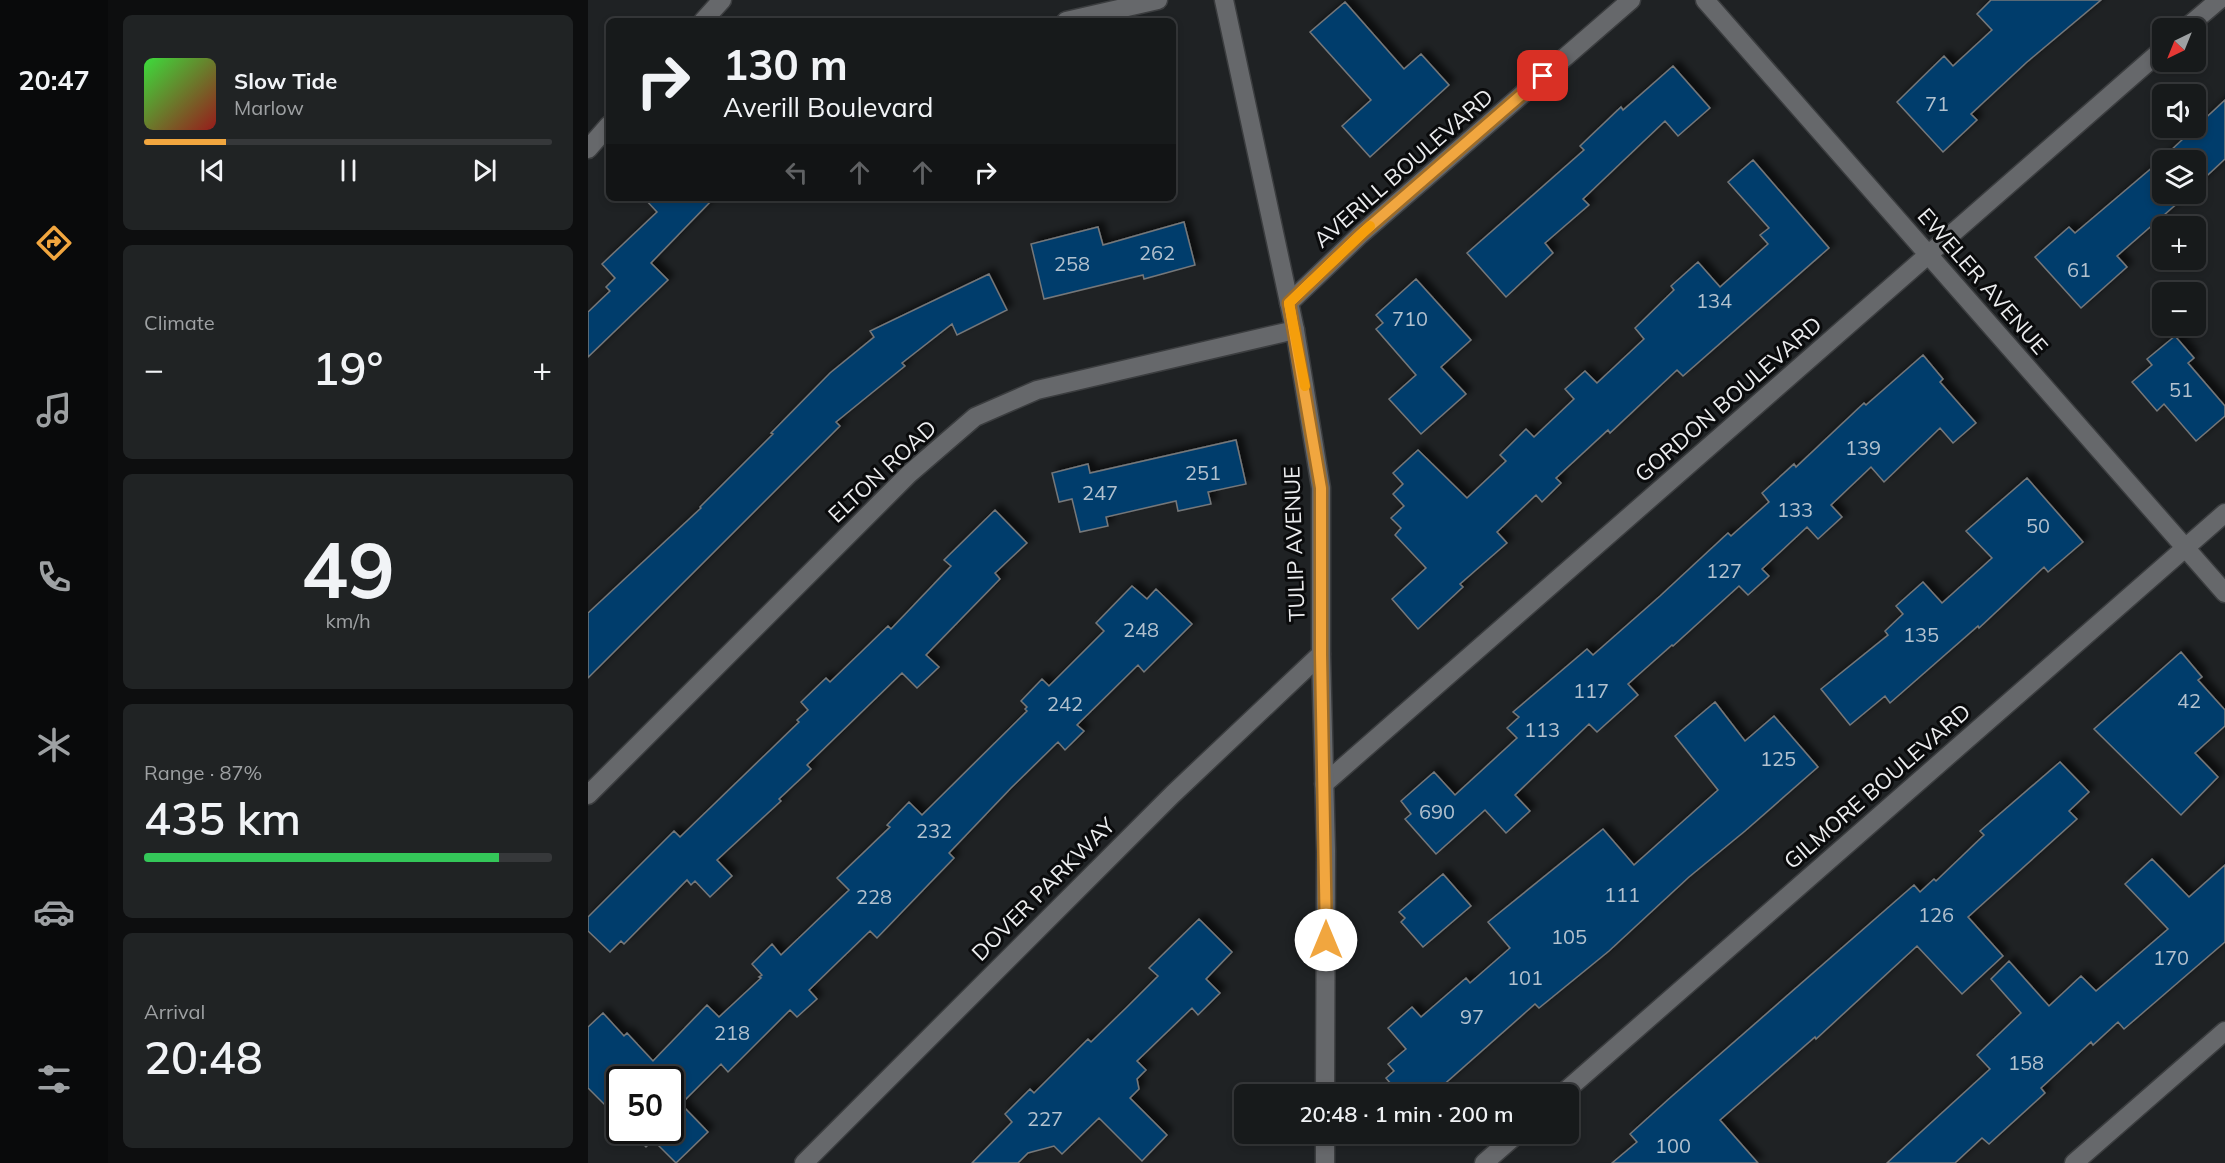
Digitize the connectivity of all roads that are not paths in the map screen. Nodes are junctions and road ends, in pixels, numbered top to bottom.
1 (722, 0) edge
2 (1158, 0) edge
3 (1224, 0) edge
4 (1631, 0) edge
5 (1705, 0) edge
6 (2219, 0) edge
7 (706, 18) edge
8 (1079, 18) edge
9 (2198, 18) edge
10 (2152, 59) edge
11 (606, 128) edge
12 (588, 149) edge
13 (1929, 255) junction
14 (1289, 303) junction
15 (1295, 330) junction
16 (2225, 513) edge
17 (2186, 548) junction
18 (2225, 593) edge
19 (1321, 654) junction
20 (1324, 784) junction
21 (588, 795) edge
22 (2225, 1031) edge
23 (1325, 1084) edge
24 (1574, 1084) edge
25 (1325, 1144) edge
26 (1508, 1144) edge
27 (1493, 1160) edge
28 (804, 1163) edge
29 (1325, 1163) edge
30 (2074, 1163) edge

1 - 7 street
2 - 8 street
3 - 14 street, TULIP AVENUE
4 - 14 street, AVERILL BOULEVARD
5 - 13 street, EWELER AVENUE
6 - 9 street
10 - 13 street, GORDON BOULEVARD
11 - 12 street
13 - 17 street, EWELER AVENUE
13 - 20 street, GORDON BOULEVARD
14 - 15 street, TULIP AVENUE
15 - 19 street, TULIP AVENUE
15 - 21 street, ELTON ROAD
16 - 17 street, GILMORE BOULEVARD
17 - 18 street, EWELER AVENUE
17 - 24 street, GILMORE BOULEVARD
19 - 20 street, TULIP AVENUE
19 - 28 street, DOVER PARKWAY
20 - 23 street, TULIP AVENUE
22 - 30 street
25 - 29 street
26 - 27 street

